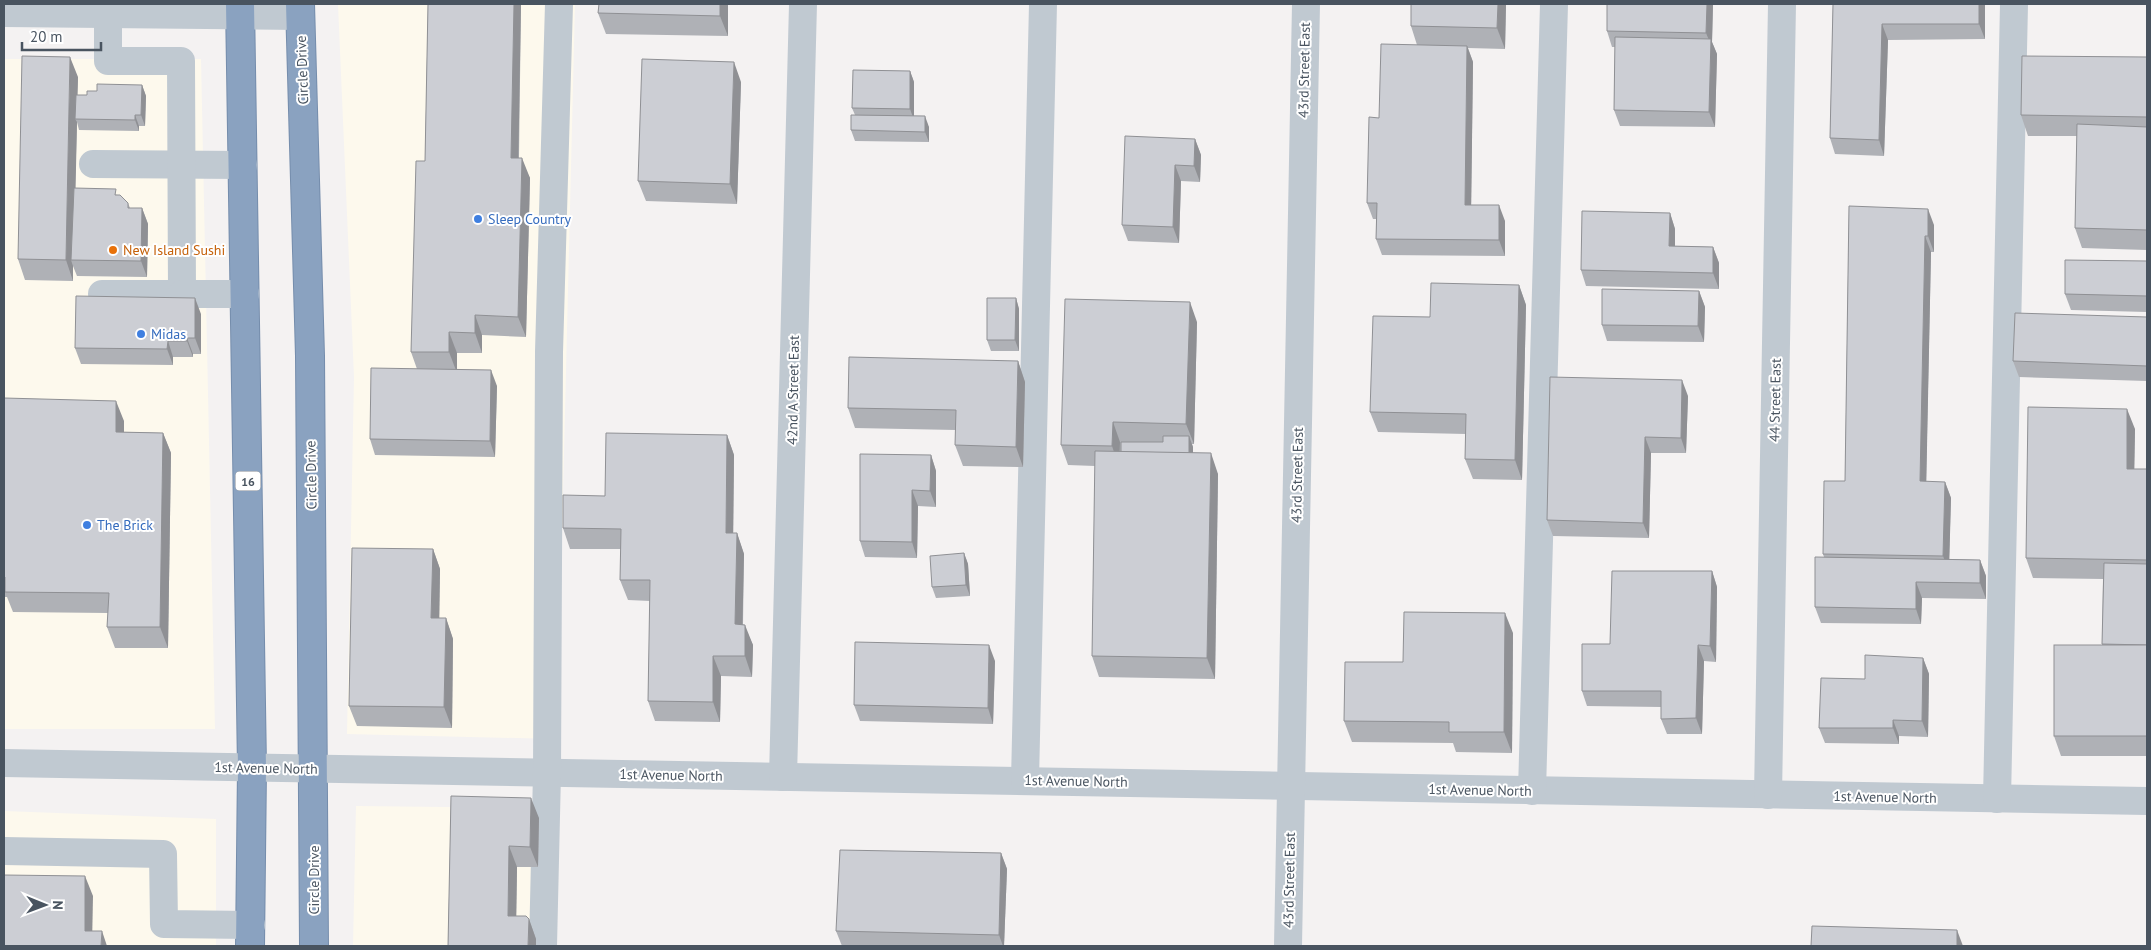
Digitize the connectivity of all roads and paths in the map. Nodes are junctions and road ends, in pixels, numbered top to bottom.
1 (559, 4) edge
2 (803, 4) edge
3 (1043, 4) edge
4 (1306, 4) edge
5 (1554, 4) edge
6 (1782, 4) edge
7 (2014, 4) edge
8 (240, 10) edge
9 (300, 10) edge
10 (4, 13) edge
11 (108, 14) junction
12 (93, 164) dead end
13 (181, 165) junction
14 (242, 165) junction
15 (102, 294) edge
16 (182, 294) junction
17 (245, 294) junction
18 (4, 763) edge
19 (252, 768) junction
20 (314, 769) junction
21 (547, 773) junction
22 (783, 777) junction
23 (1025, 780) junction
24 (1291, 786) junction
25 (1532, 791) junction
26 (1768, 796) junction
27 (1997, 799) junction
28 (2147, 801) edge
29 (4, 851) edge
30 (251, 936) edge
31 (314, 946) edge
32 (543, 946) edge
33 (1288, 946) edge

1 - 21 street
2 - 22 street, 42nd A Street East
3 - 23 street
4 - 24 street, 43rd Street East
5 - 25 street
6 - 26 street, 44 Street East
7 - 27 street
8 - 9 street
8 - 11 street
8 - 14 highway, 16
9 - 20 highway, Circle Drive
10 - 11 street
11 - 13 street
12 - 13 street
13 - 14 street
13 - 16 street
14 - 17 highway, 16
15 - 16 street
16 - 17 street
17 - 19 highway, 16
18 - 19 street, 1st Avenue North
19 - 20 street, 1st Avenue North
19 - 30 highway, 16
20 - 21 street, 1st Avenue North
20 - 31 highway, Circle Drive
21 - 22 street, 1st Avenue North
21 - 32 street
22 - 23 street, 1st Avenue North
23 - 24 street, 1st Avenue North
24 - 25 street, 1st Avenue North
24 - 33 street, 43rd Street East
25 - 26 street, 1st Avenue North
26 - 27 street, 1st Avenue North
27 - 28 street, 1st Avenue North
29 - 30 street

